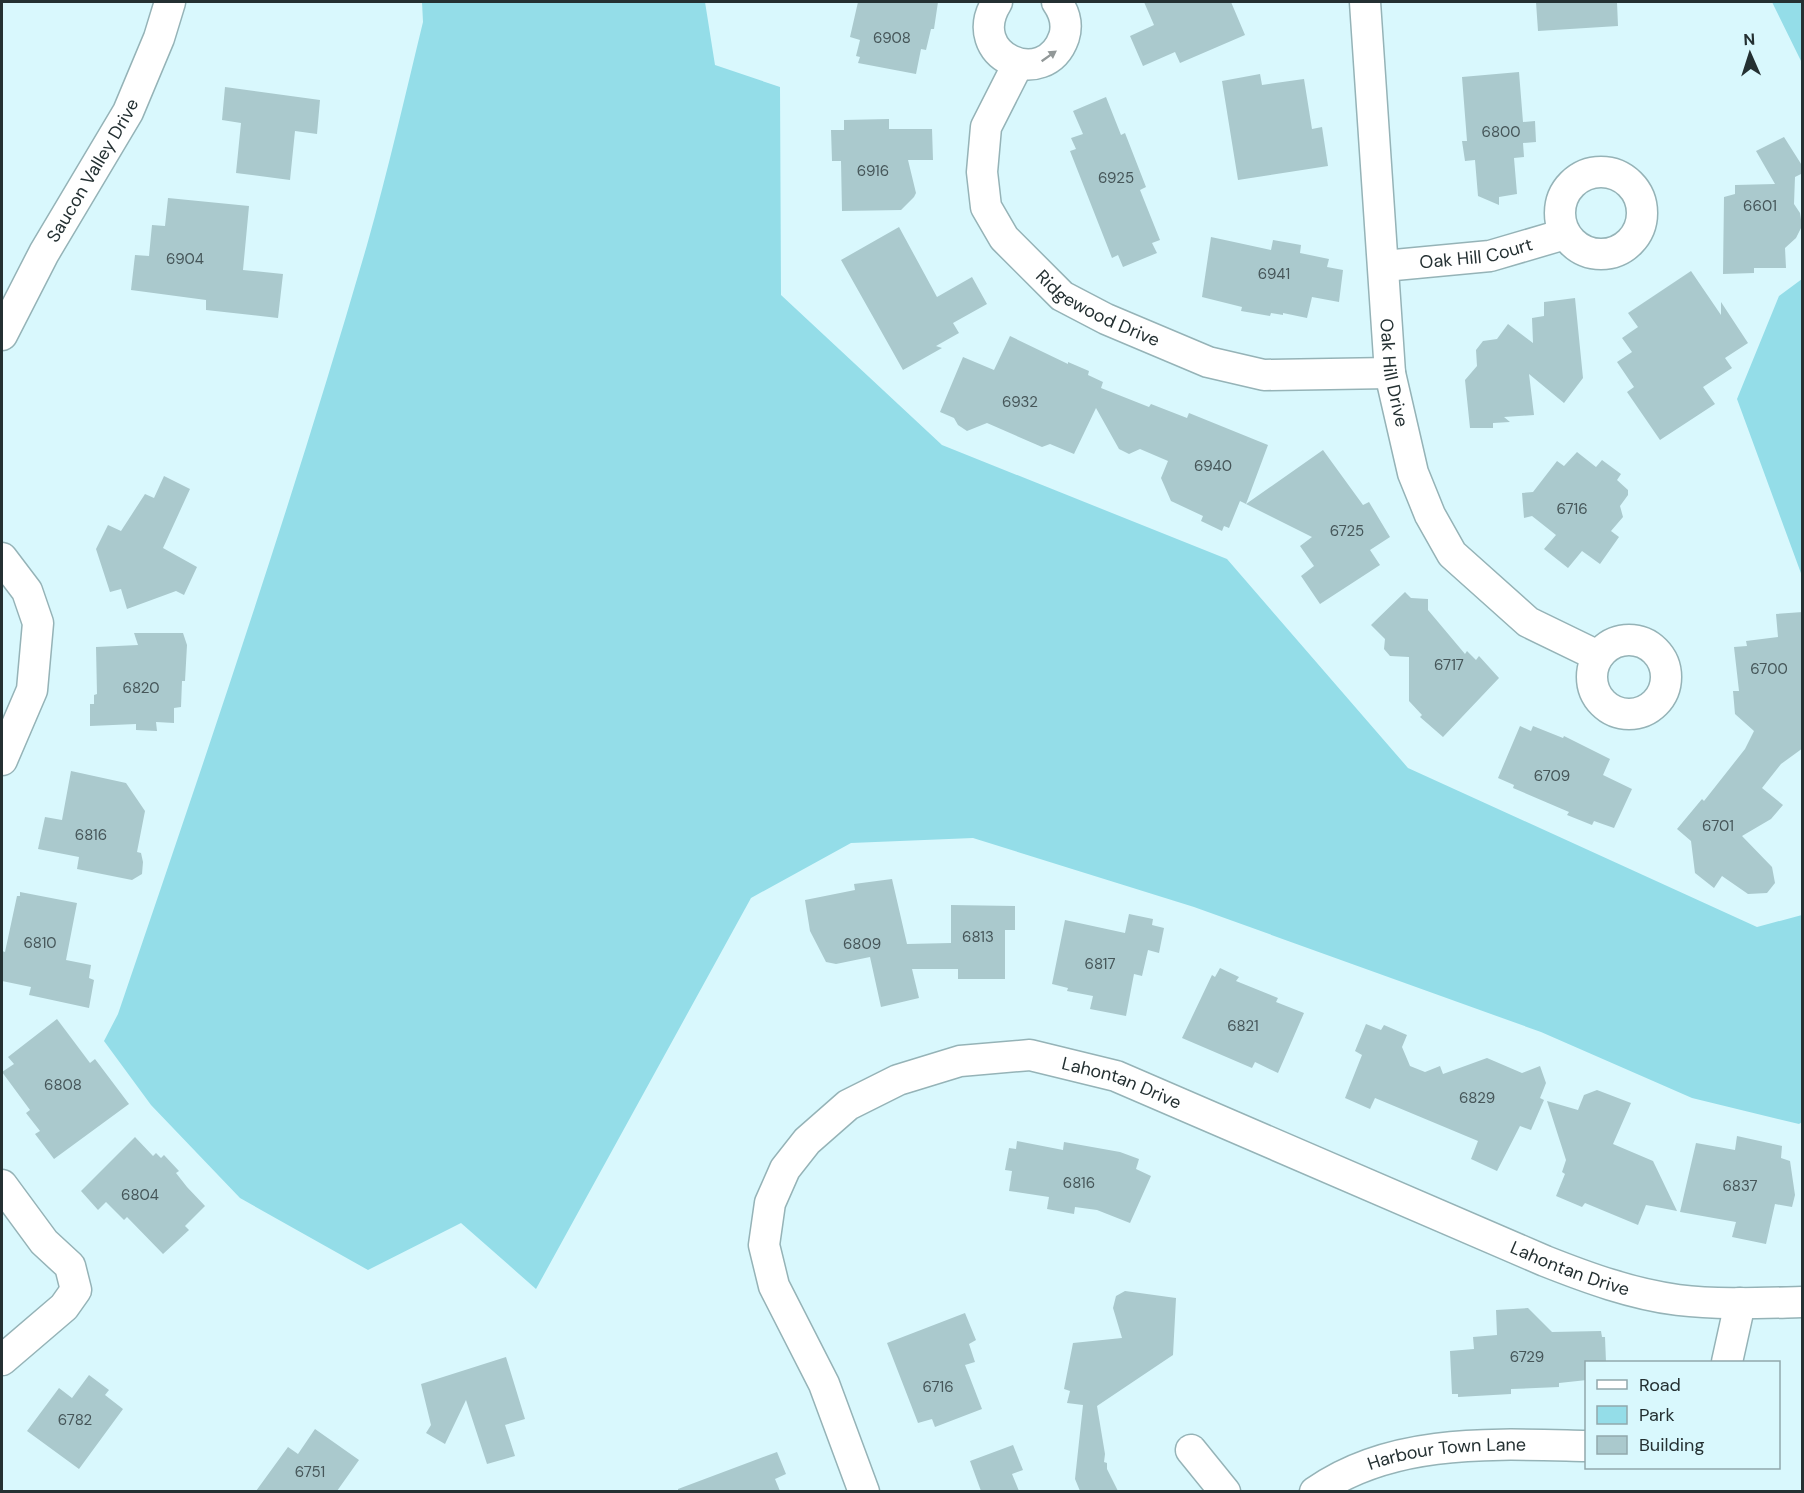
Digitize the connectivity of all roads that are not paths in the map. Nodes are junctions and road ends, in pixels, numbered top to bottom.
1 (170, 2) edge
2 (997, 2) edge
3 (1057, 2) edge
4 (1365, 2) edge
5 (1018, 64) junction
6 (1565, 234) dead end
7 (1384, 266) junction
8 (2, 335) edge
9 (1390, 373) junction
10 (2, 558) edge
11 (1598, 656) dead end
12 (2, 760) edge
13 (2, 1185) edge
14 (1803, 1302) edge
15 (1740, 1303) junction
16 (2, 1360) edge
17 (1727, 1361) edge
18 (1585, 1446) edge
19 (1191, 1450) dead end
20 (864, 1491) edge
21 (1225, 1491) edge
22 (1315, 1491) edge

1 - 8 street, Saucon Valley Drive
2 - 5 street
5 -> 3 street
4 - 7 street, Oak Hill Drive
5 - 9 street, Ridgewood Drive
6 - 7 street, Oak Hill Court
7 - 9 street, Oak Hill Drive
9 - 11 street, Oak Hill Drive
10 - 12 street
13 - 16 street
14 - 15 street, Lahontan Drive
15 - 17 street
15 - 20 street, Lahontan Drive
18 - 22 street, Harbour Town Lane
19 - 21 street

